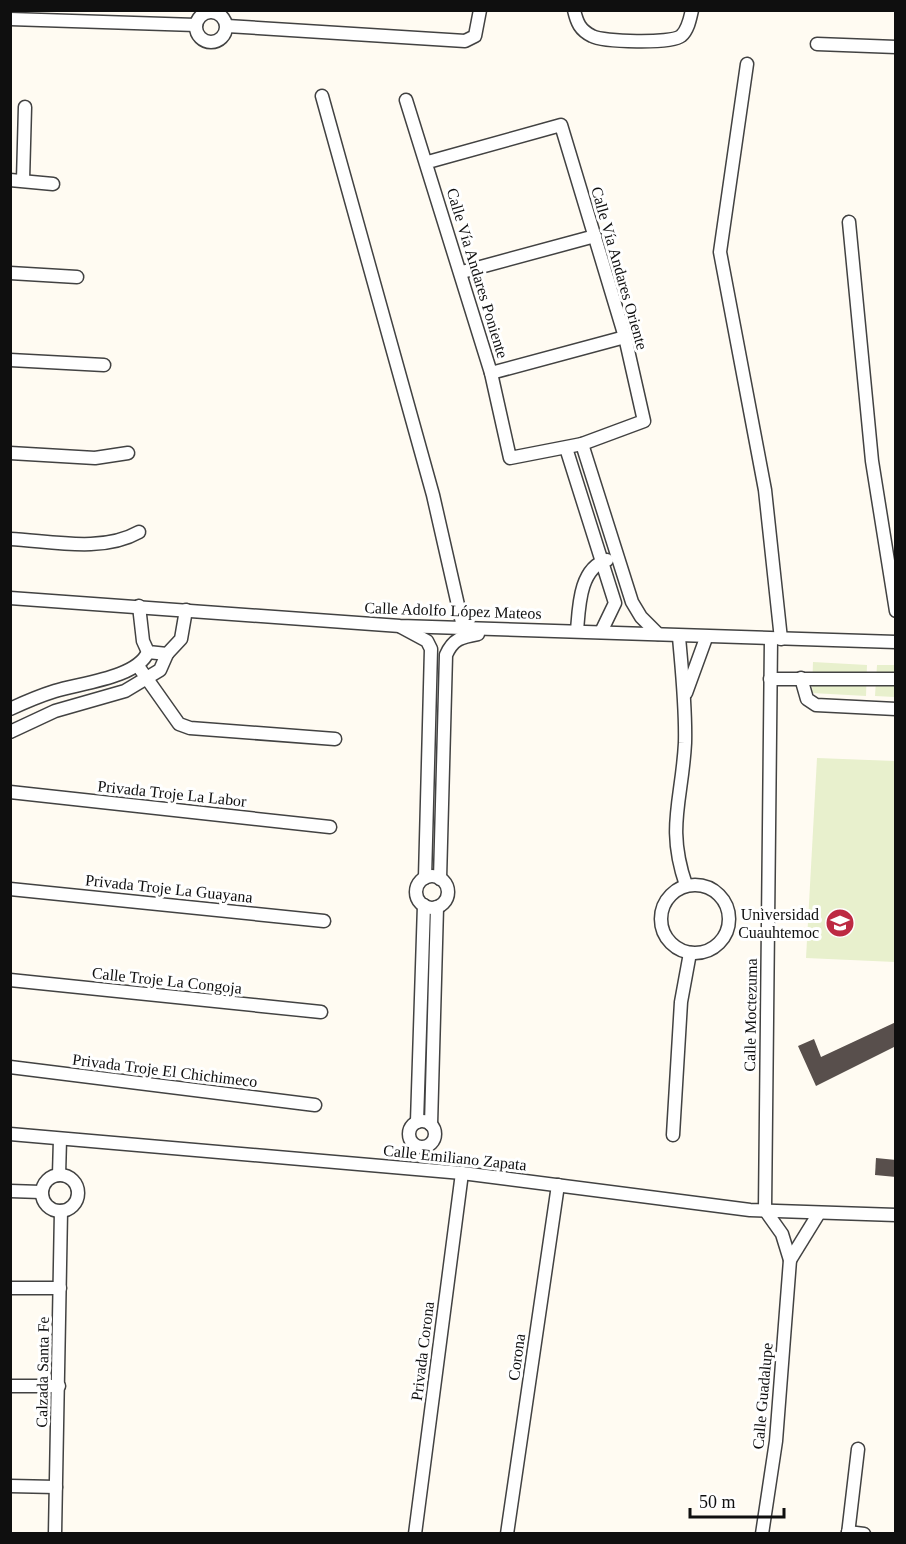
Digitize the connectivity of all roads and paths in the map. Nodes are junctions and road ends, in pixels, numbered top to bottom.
1 (480, 10) edge
2 (574, 10) edge
3 (692, 10) edge
4 (206, 12) edge
5 (220, 12) edge
6 (10, 19) edge
7 (196, 25) junction
8 (226, 26) junction
9 (817, 44) dead end
10 (896, 47) edge
11 (747, 64) dead end
12 (322, 96) dead end
13 (406, 100) dead end
14 (26, 107) dead end
15 (428, 162) junction
16 (17, 180) edge
17 (53, 184) dead end
18 (849, 222) dead end
19 (595, 236) junction
20 (462, 272) junction
21 (10, 273) edge
22 (77, 277) dead end
23 (625, 337) junction
24 (10, 360) edge
25 (104, 365) dead end
26 (491, 374) junction
27 (582, 444) junction
28 (566, 448) junction
29 (10, 453) edge
30 (128, 453) dead end
31 (139, 532) dead end
32 (10, 539) edge
33 (618, 557) junction
34 (602, 561) junction
35 (10, 598) edge
36 (139, 606) junction
37 (186, 610) junction
38 (896, 611) edge
39 (400, 626) junction
40 (463, 627) junction
41 (490, 629) junction
42 (577, 631) junction
43 (602, 632) junction
44 (658, 634) junction
45 (679, 637) junction
46 (706, 638) junction
47 (776, 639) junction
48 (896, 642) edge
49 (148, 652) junction
50 (167, 654) junction
51 (138, 666) junction
52 (801, 678) junction
53 (149, 679) junction
54 (770, 679) junction
55 (896, 679) edge
56 (684, 701) junction
57 (10, 709) edge
58 (896, 709) edge
59 (10, 732) edge
60 (334, 739) dead end
61 (427, 774) junction
62 (443, 775) junction
63 (10, 792) edge
64 (330, 827) dead end
65 (425, 878) junction
66 (440, 879) junction
67 (686, 885) junction
68 (10, 888) edge
69 (424, 905) junction
70 (437, 907) junction
71 (324, 921) dead end
72 (690, 953) junction
73 (10, 980) edge
74 (321, 1012) dead end
75 (422, 1012) junction
76 (436, 1012) junction
77 (10, 1068) edge
78 (315, 1105) dead end
79 (417, 1122) junction
80 (430, 1125) junction
81 (10, 1134) edge
82 (673, 1135) dead end
83 (60, 1139) junction
84 (462, 1173) junction
85 (60, 1174) junction
86 (558, 1185) junction
87 (10, 1191) edge
88 (42, 1192) junction
89 (765, 1210) junction
90 (61, 1211) junction
91 (819, 1213) junction
92 (896, 1215) edge
93 (790, 1260) junction
94 (10, 1288) edge
95 (60, 1288) junction
96 (10, 1386) edge
97 (59, 1386) junction
98 (858, 1449) dead end
99 (10, 1486) edge
100 (56, 1486) junction
101 (56, 1533) edge
102 (415, 1533) edge
103 (507, 1533) edge
104 (762, 1533) edge
105 (848, 1533) edge
106 (864, 1533) edge

1 - 8 street
2 - 3 street
4 - 5 street
4 - 7 street
5 - 8 street
6 - 7 street
7 - 8 street
9 - 10 street
11 - 47 street, Calle Moctezuma
12 - 40 street
13 - 15 street, Calle Vía Andares Poniente
14 - 16 street
15 - 19 street, Calle Vía Andares Oriente
15 - 20 street, Calle Vía Andares Poniente
16 - 17 street
18 - 38 street
19 - 20 street
19 - 23 street, Calle Vía Andares Oriente
20 - 26 street, Calle Vía Andares Poniente
21 - 22 street
23 - 26 street
23 - 27 street, Calle Vía Andares Oriente
24 - 25 street
26 - 28 street, Calle Vía Andares Poniente
27 - 28 street
27 - 33 street
28 - 34 street
29 - 30 street
31 - 32 street
33 - 34 street
33 - 44 street
34 - 42 street
34 - 43 street
35 - 36 street, Calle Adolfo López Mateos
36 - 37 street, Calle Adolfo López Mateos
36 - 49 street
37 - 39 street, Calle Adolfo López Mateos
37 - 50 street
39 - 40 street, Calle Adolfo López Mateos
39 - 61 street
40 - 41 street, Calle Adolfo López Mateos
41 - 42 street, Calle Adolfo López Mateos
41 - 62 street
42 - 43 street, Calle Adolfo López Mateos
43 - 44 street, Calle Adolfo López Mateos
44 - 45 street, Calle Adolfo López Mateos
45 - 46 street, Calle Adolfo López Mateos
45 - 56 street
46 - 47 street, Calle Adolfo López Mateos
46 - 56 street
47 - 48 street, Calle Adolfo López Mateos
47 - 54 street, Calle Moctezuma
49 - 50 street
49 - 51 street
50 - 53 street
51 - 53 street
51 - 57 street
52 - 54 street
52 - 55 street
52 - 58 street
53 - 59 street
53 - 60 street
54 - 89 street, Calle Moctezuma
56 - 67 street
61 - 62 street
61 - 65 street
62 - 66 street
63 - 64 street, Privada Troje La Labor
65 - 66 street
65 - 69 street
66 - 70 street
67 - 72 street
67 - 72 street
68 - 71 street, Privada Troje La Guayana
69 - 70 street
69 - 75 street
70 - 76 street
72 - 82 street
73 - 74 street, Calle Troje La Congoja
75 - 76 street
75 - 79 street
76 - 80 street
77 - 78 street, Privada Troje El Chichimeco
79 - 80 street
79 - 80 street
81 - 83 street, Calle Emiliano Zapata
83 - 84 street, Calle Emiliano Zapata
83 - 85 street
84 - 86 street, Calle Emiliano Zapata
84 - 102 street, Privada Corona
85 - 88 street
85 - 90 street
86 - 89 street, Calle Emiliano Zapata
86 - 103 street, Corona
87 - 88 street
88 - 90 street
89 - 91 street, Calle Emiliano Zapata
89 - 93 street, Calle Guadalupe
90 - 95 street, Calzada Santa Fe
91 - 92 street, Calle Emiliano Zapata
91 - 93 street, Calle Guadalupe
93 - 104 street, Calle Guadalupe
94 - 95 street
95 - 97 street, Calzada Santa Fe
96 - 97 street
97 - 100 street, Calzada Santa Fe
98 - 105 street
99 - 100 street
100 - 101 street, Calzada Santa Fe
105 - 106 street

